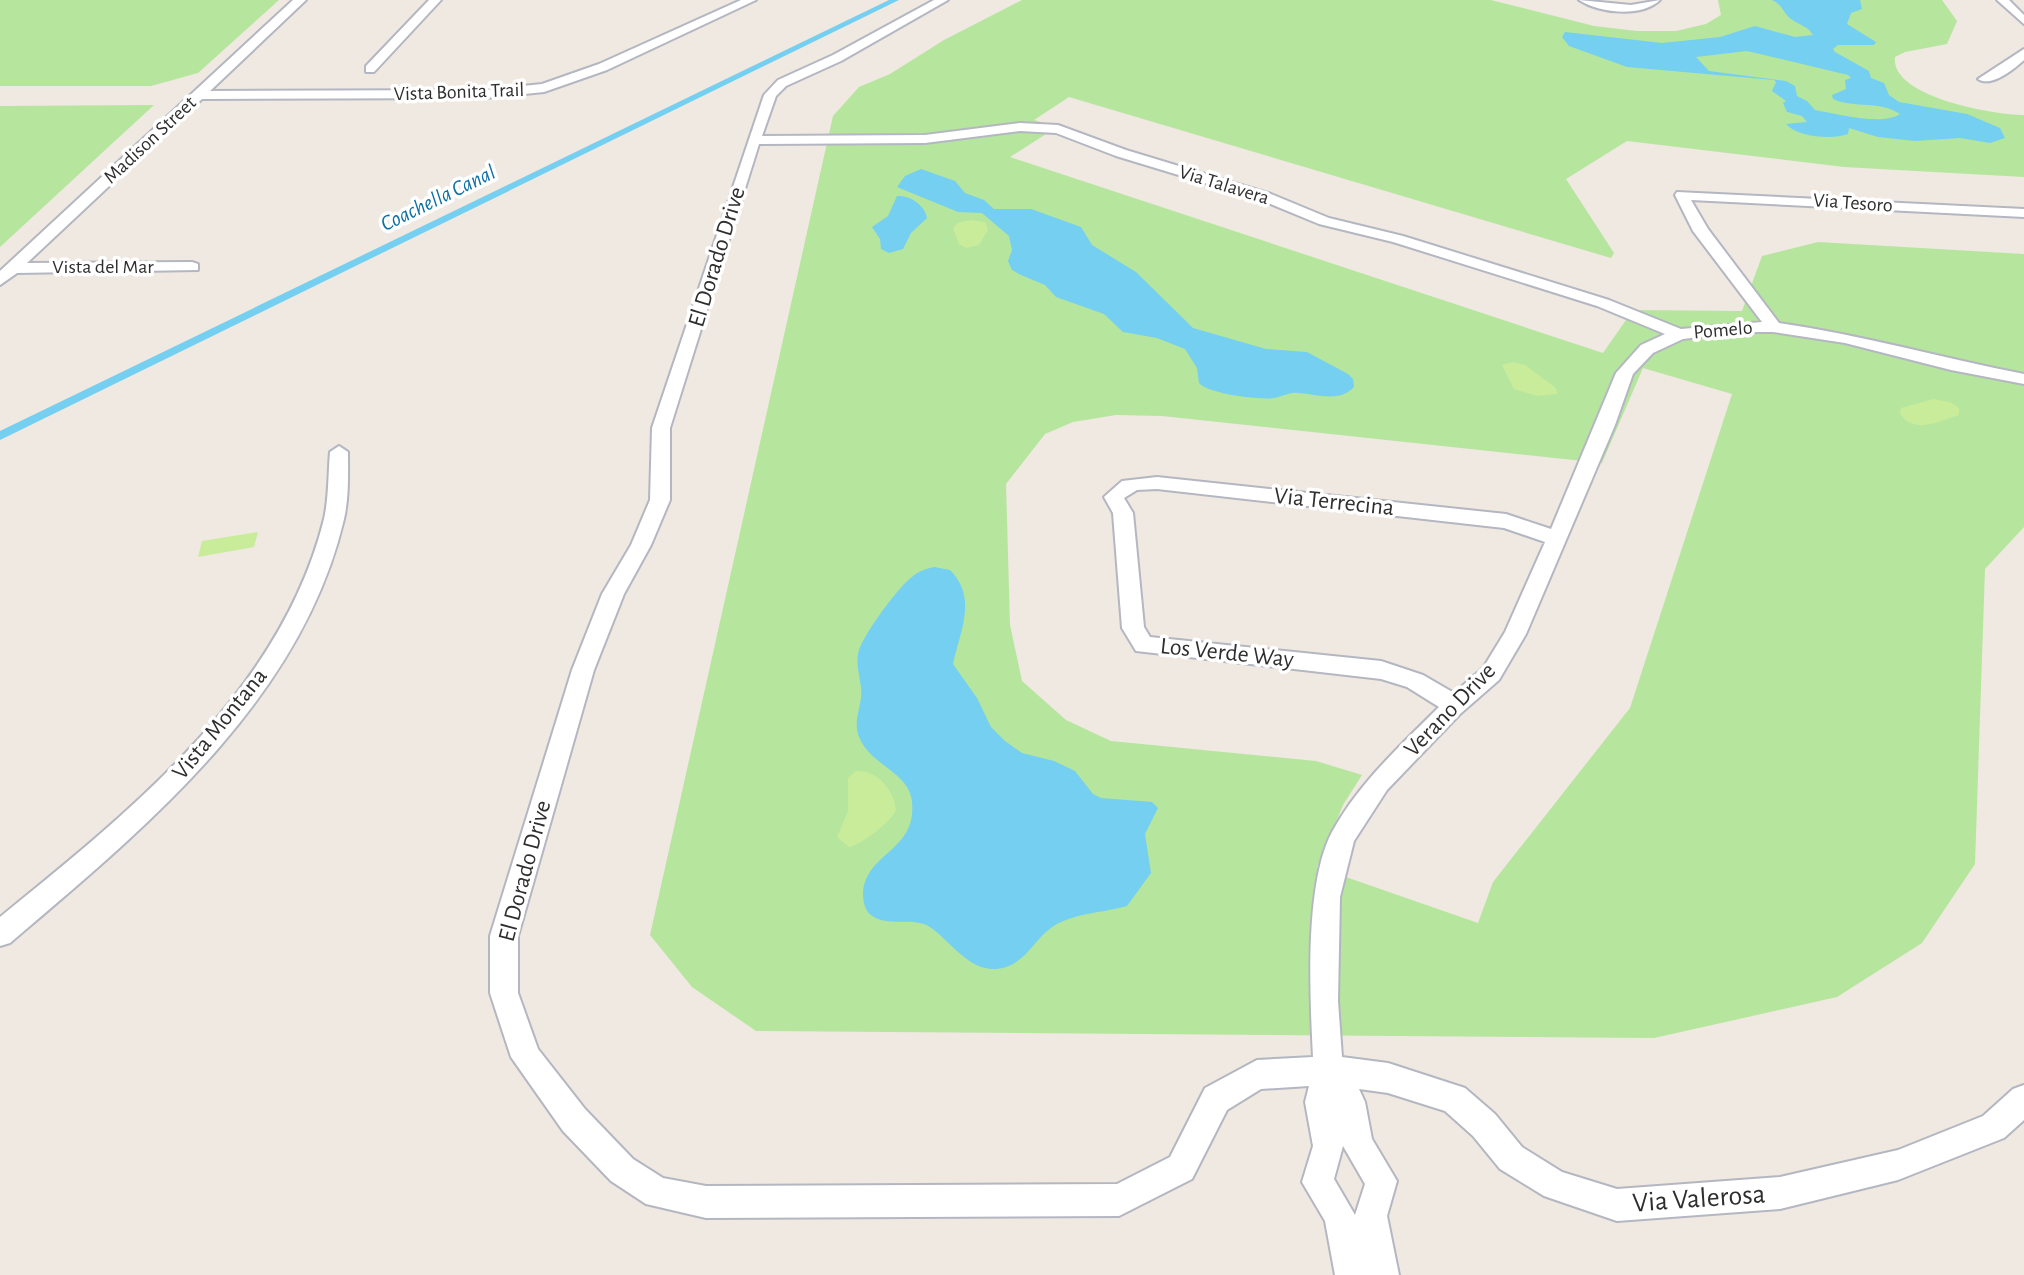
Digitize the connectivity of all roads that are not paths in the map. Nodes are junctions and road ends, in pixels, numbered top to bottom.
1 (300, 0) edge
2 (435, 0) edge
3 (750, 0) edge
4 (942, 0) edge
5 (1585, 0) edge
6 (2003, 0) edge
7 (1650, 3) edge
8 (2024, 21) edge
9 (2024, 53) edge
10 (370, 69) dead end
11 (1984, 79) dead end
12 (198, 95) junction
13 (755, 140) junction
14 (2024, 213) edge
15 (192, 267) dead end
16 (13, 268) junction
17 (0, 280) edge
18 (1770, 322) junction
19 (1679, 334) junction
20 (2024, 369) edge
21 (2024, 379) edge
22 (339, 452) dead end
23 (1114, 497) joint
24 (1556, 538) junction
25 (1455, 705) junction
26 (0, 934) edge
27 (1337, 1070) junction
28 (2024, 1100) edge
29 (1351, 1275) edge
30 (1383, 1275) edge

1 - 12 street, Madison Street
2 - 10 street
3 - 12 street, Vista Bonita Trail
4 - 13 street, El Dorado Drive
5 - 7 street
6 - 8 street
9 - 11 street
12 - 16 street, Madison Street
13 - 19 street, Via Talavera
13 - 27 street, El Dorado Drive
14 - 18 street, Via Tesoro
15 - 16 street, Vista del Mar
16 - 17 street, Madison Street
18 - 19 street, Pomelo
18 - 20 street, Pomelo
18 - 21 street, Pomelo
19 - 24 street, Verano Drive
22 - 26 street, Vista Montana
23 - 24 street, Via Terrecina
23 - 25 street, Los Verde Way
24 - 25 street, Verano Drive
25 - 27 street, Verano Drive
27 - 28 street, Via Valerosa
27 - 29 street, Verano Drive
27 - 30 street

